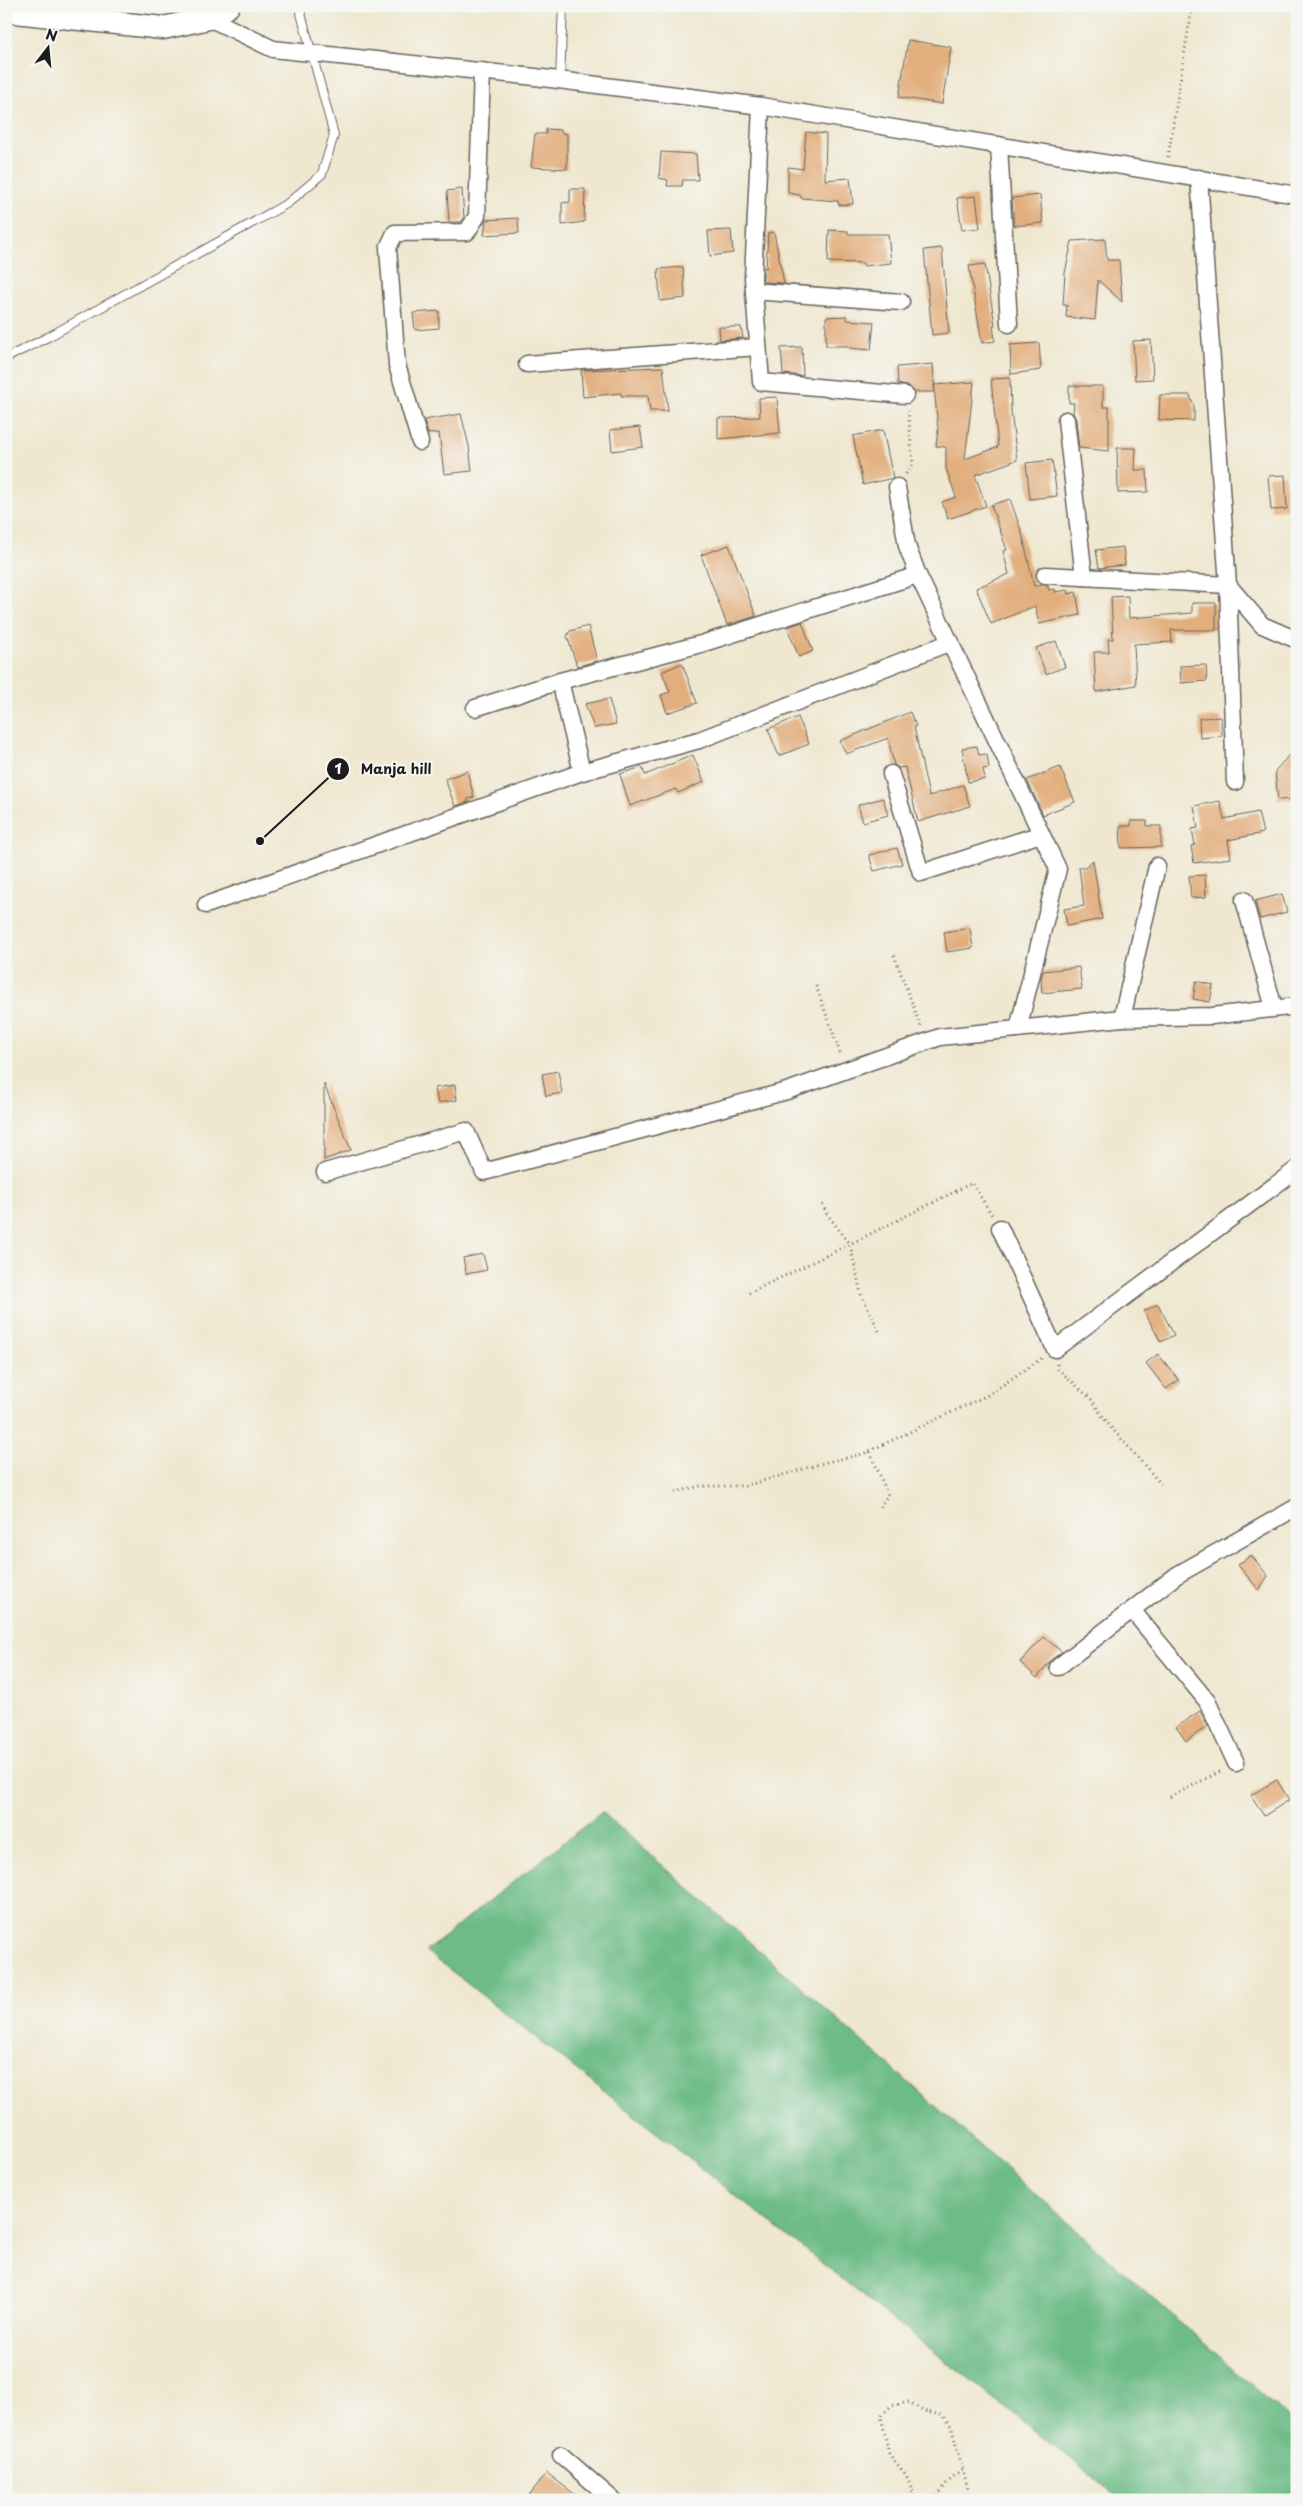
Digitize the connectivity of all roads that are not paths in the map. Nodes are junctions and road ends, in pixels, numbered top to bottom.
1 (228, 6) edge
2 (299, 6) edge
3 (562, 6) edge
4 (6, 11) edge
5 (209, 18) junction
6 (311, 53) junction
7 (482, 71) junction
8 (560, 80) junction
9 (761, 106) junction
10 (999, 145) junction
11 (1199, 178) junction
12 (1297, 195) edge
13 (754, 291) junction
14 (901, 302) dead end
15 (1009, 324) dead end
16 (758, 347) junction
17 (6, 358) edge
18 (527, 364) dead end
19 (905, 395) road end
20 (1066, 420) dead end
21 (420, 442) dead end
22 (897, 488) road end
23 (918, 575) junction
24 (1045, 575) dead end
25 (1084, 577) junction
26 (1228, 585) junction
27 (1297, 640) edge
28 (951, 642) junction
29 (560, 681) junction
30 (475, 708) dead end
31 (582, 772) junction
32 (891, 774) dead end
33 (1235, 782) dead end
34 (1041, 834) junction
35 (1157, 866) dead end
36 (1244, 900) dead end
37 (206, 905) dead end
38 (1297, 1006) edge
39 (1274, 1008) junction
40 (1122, 1018) junction
41 (1018, 1029) junction
42 (1297, 1169) edge
43 (325, 1172) dead end
44 (1000, 1228) road end
45 (1295, 1512) edge
46 (1132, 1610) junction
47 (1058, 1667) dead end
48 (1236, 1763) road end
49 (561, 2455) dead end
50 (613, 2500) edge

1 - 5 street
2 - 6 lane
3 - 8 lane
4 - 5 street
5 - 6 street
6 - 7 street
6 - 17 lane
7 - 8 street
7 - 21 street
8 - 9 street
9 - 10 street
9 - 13 street
10 - 11 street
10 - 15 street
11 - 12 street
11 - 26 street
13 - 14 street
13 - 16 street
16 - 18 street
16 - 19 street
20 - 25 street
22 - 23 street
23 - 28 street
23 - 29 street
24 - 25 street
25 - 26 street
26 - 27 street
26 - 33 street
28 - 31 street
28 - 34 street
29 - 30 street
29 - 31 street
31 - 37 street
32 - 34 street
34 - 41 street
35 - 40 street
36 - 39 street
38 - 39 street
39 - 40 street
40 - 41 street
41 - 43 street
42 - 44 street
45 - 46 street
46 - 47 street
46 - 48 street
49 - 50 street

